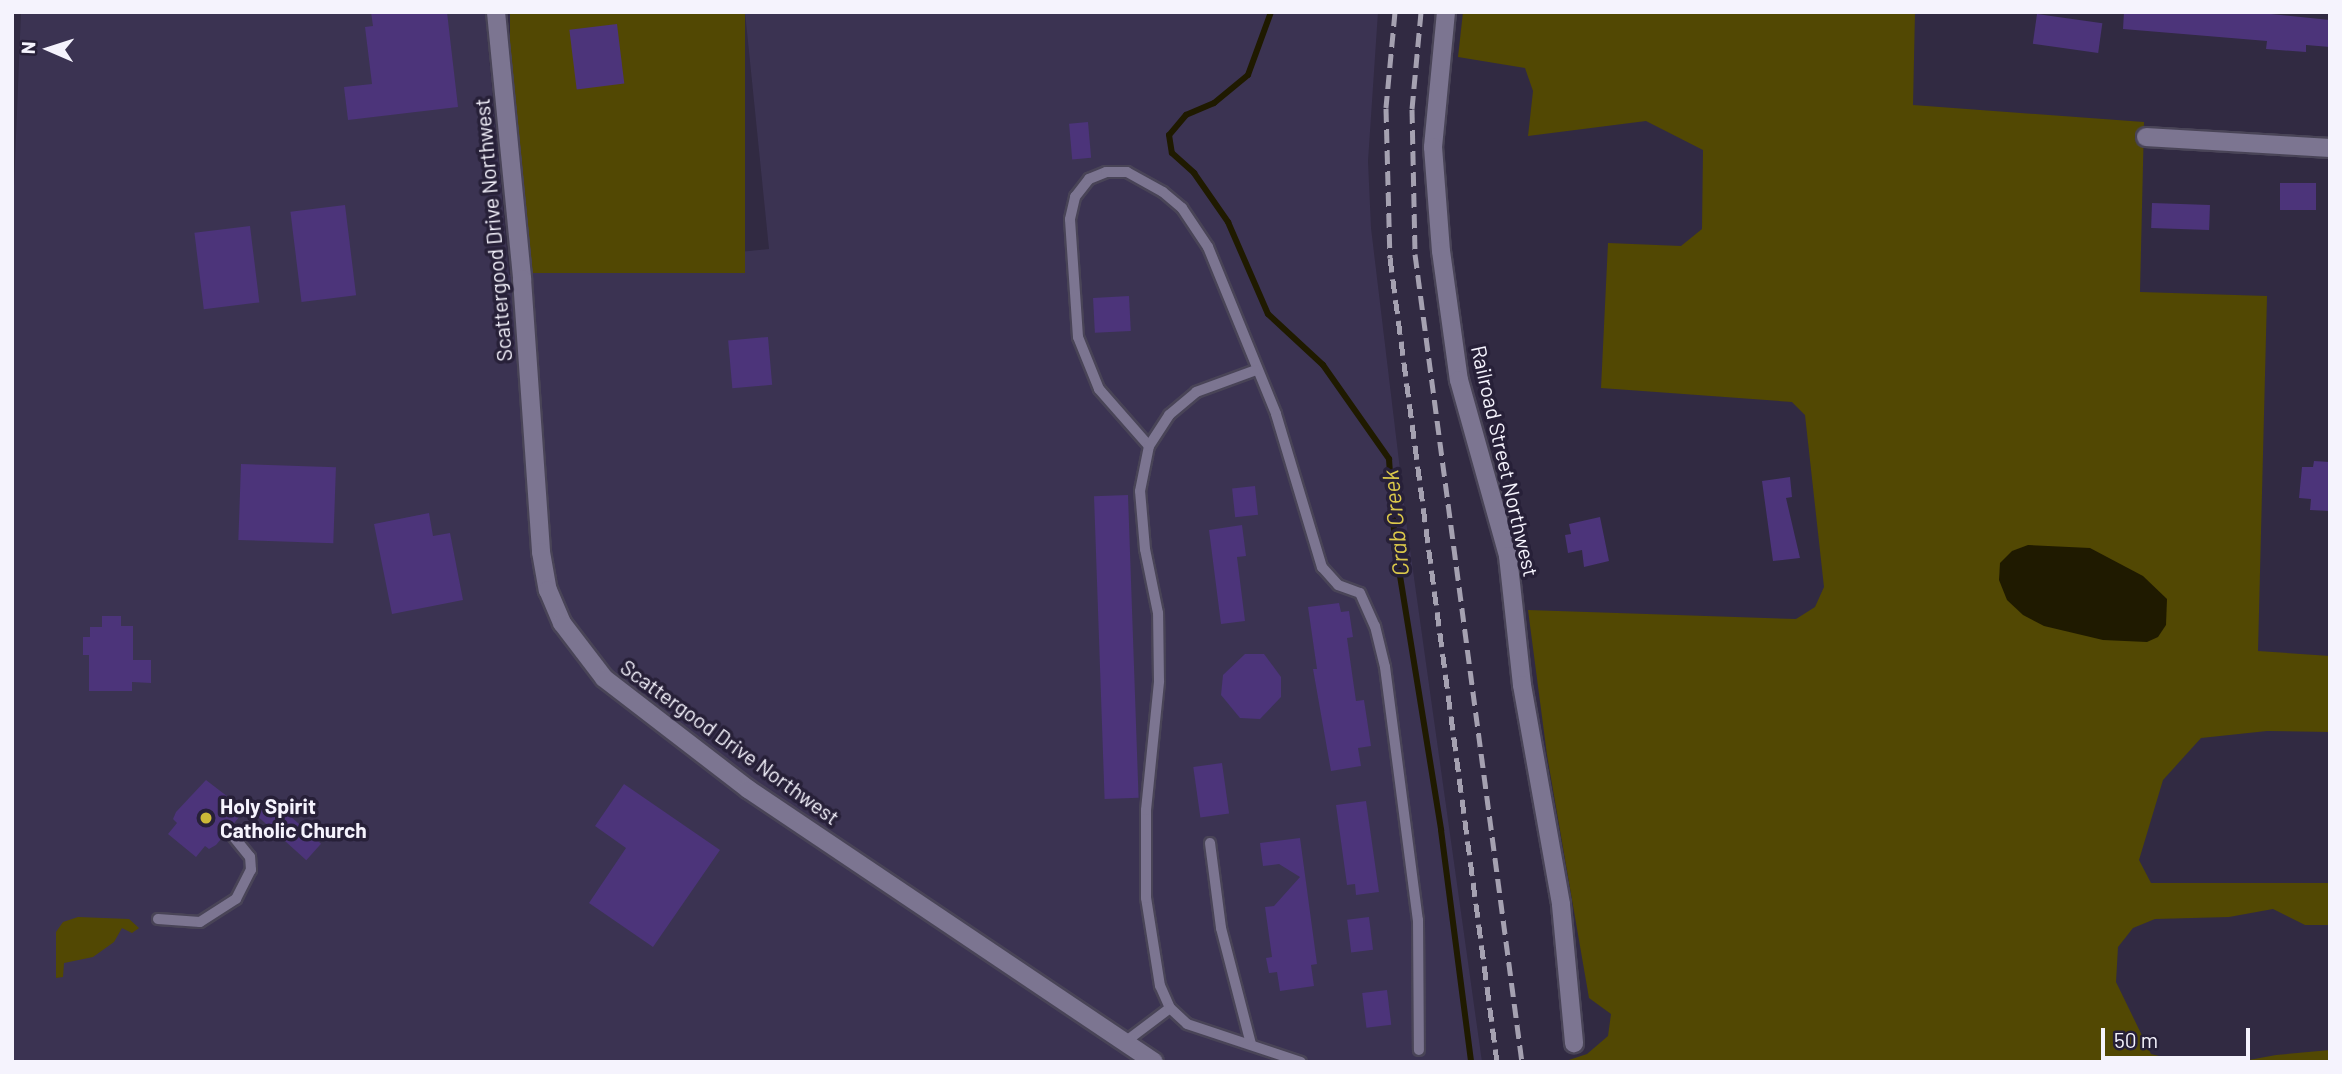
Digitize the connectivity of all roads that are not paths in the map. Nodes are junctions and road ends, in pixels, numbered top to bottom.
1 (496, 12) edge
2 (1446, 12) edge
3 (2146, 136) dead end
4 (2330, 148) edge
5 (1256, 370) junction
6 (1149, 446) junction
7 (232, 835) dead end
8 (1210, 843) dead end
9 (158, 919) dead end
10 (1170, 1008) junction
11 (1125, 1042) junction
12 (1574, 1043) dead end
13 (1251, 1044) junction
14 (1419, 1050) dead end
15 (1154, 1062) edge
16 (1301, 1062) edge

1 - 11 street, Scattergood Drive Northwest
2 - 12 street, Railroad Street Northwest
3 - 4 street
5 - 6 lane
5 - 6 lane
5 - 14 lane
6 - 10 lane
7 - 9 lane
8 - 13 lane
10 - 11 lane
10 - 13 lane
11 - 15 street, Scattergood Drive Northwest
13 - 16 lane

